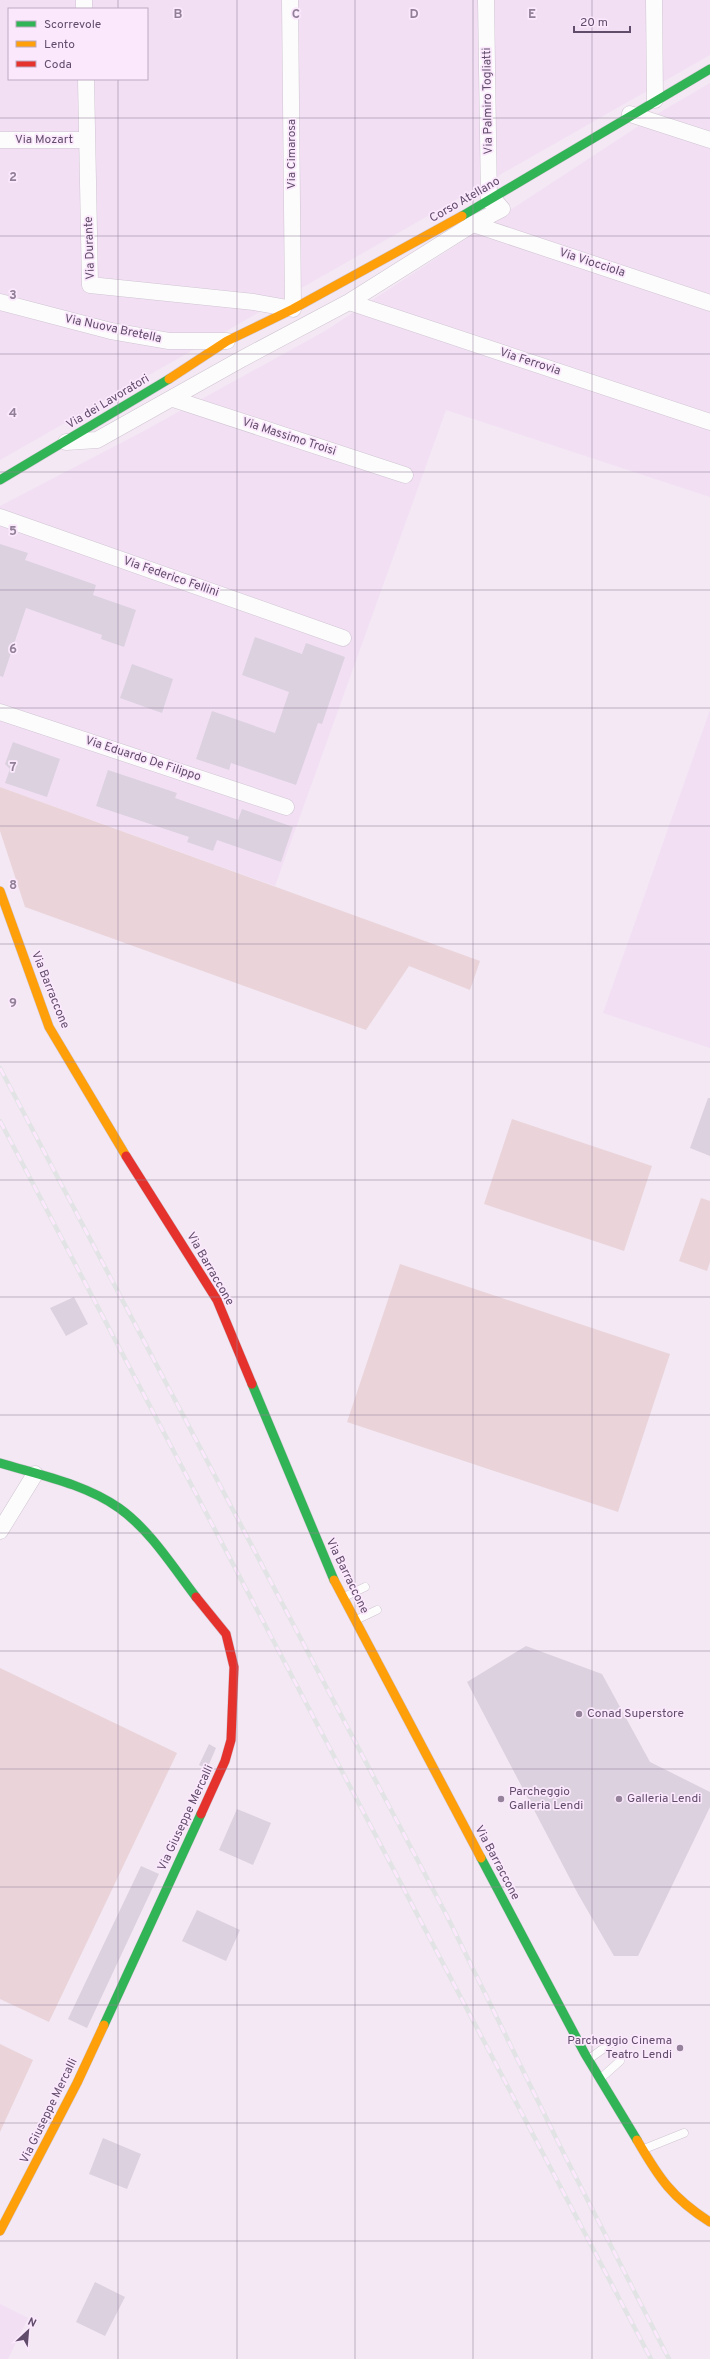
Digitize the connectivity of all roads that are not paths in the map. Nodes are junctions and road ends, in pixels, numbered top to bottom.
1 (290, 0) edge
2 (486, 0) edge
3 (654, 0) edge
4 (710, 69) edge
5 (86, 80) edge
6 (655, 100) junction
7 (630, 114) junction
8 (0, 140) edge
9 (87, 140) junction
10 (710, 140) edge
11 (489, 201) junction
12 (473, 224) junction
13 (0, 302) edge
14 (349, 302) junction
15 (710, 303) edge
16 (293, 309) junction
17 (227, 341) junction
18 (173, 398) junction
19 (710, 422) edge
20 (64, 442) junction
21 (405, 475) dead end
22 (0, 480) edge
23 (0, 517) edge
24 (343, 638) dead end
25 (0, 712) edge
26 (286, 807) dead end
27 (0, 891) edge
28 (0, 1463) edge
29 (35, 1474) junction
30 (0, 1531) edge
31 (365, 1587) dead end
32 (344, 1596) junction
33 (377, 1610) dead end
34 (355, 1620) junction
35 (611, 2043) dead end
36 (589, 2059) junction
37 (620, 2061) dead end
38 (600, 2079) junction
39 (684, 2133) dead end
40 (642, 2150) junction
41 (710, 2222) edge
42 (0, 2231) edge

1 - 16 street, Via Cimarosa
2 - 11 street, Via Palmiro Togliatti
3 - 6 street
4 - 6 street, Corso Atellano
5 - 9 street, Via Durante
6 - 7 street, Corso Atellano
7 - 10 street
7 - 11 street, Corso Atellano
8 - 9 street, Via Mozart
9 - 16 street, Via Durante
11 - 12 street
11 - 16 street, Corso Atellano
12 - 14 street
12 - 15 street, Via Viocciola
13 - 17 street, Via Nuova Bretella
14 - 18 street
14 - 19 street, Via Ferrovia
16 - 17 street, Corso Atellano
17 - 20 street, Via dei Lavoratori
18 - 20 street
18 - 21 street, Via Massimo Troisi
20 - 22 street, Via dei Lavoratori
23 - 24 street, Via Federico Fellini
25 - 26 street, Via Eduardo De Filippo
27 - 32 street, Via Barraccone
28 - 29 street, Via Giuseppe Mercalli
29 - 30 street
29 - 42 street, Via Giuseppe Mercalli
31 - 32 lane
32 - 34 street, Via Barraccone
33 - 34 lane
34 - 36 street, Via Barraccone
35 - 36 lane
36 - 38 street, Via Barraccone
37 - 38 lane
38 - 40 street, Via Barraccone
39 - 40 lane
40 - 41 street, Via Barraccone

